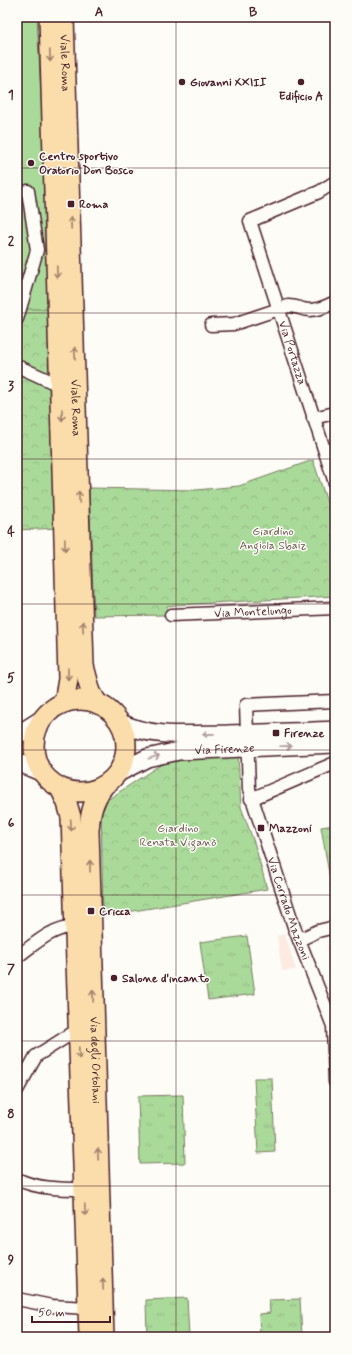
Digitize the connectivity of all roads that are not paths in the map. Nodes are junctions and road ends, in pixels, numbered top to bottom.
1 (49, 17) edge
2 (64, 17) edge
3 (59, 108) junction
4 (335, 182) edge
5 (28, 191) dead end
6 (335, 302) edge
7 (278, 310) junction
8 (17, 320) edge
9 (211, 325) dead end
10 (17, 366) edge
11 (61, 386) junction
12 (335, 413) edge
13 (314, 418) junction
14 (335, 483) edge
15 (335, 608) edge
16 (170, 615) dead end
17 (335, 701) edge
18 (64, 704) junction
19 (98, 704) junction
20 (44, 718) junction
21 (119, 722) junction
22 (335, 730) edge
23 (17, 735) edge
24 (247, 740) junction
25 (335, 744) edge
26 (17, 762) edge
27 (335, 763) edge
28 (43, 773) junction
29 (118, 773) junction
30 (103, 787) junction
31 (60, 788) junction
32 (251, 798) junction
33 (75, 926) junction
34 (335, 926) edge
35 (299, 940) junction
36 (17, 957) edge
37 (79, 1029) junction
38 (335, 1082) edge
39 (17, 1090) edge
40 (17, 1178) edge
41 (84, 1189) junction
42 (17, 1299) edge
43 (88, 1308) junction
44 (89, 1337) edge
45 (104, 1337) edge

1 -> 3 main road, Viale Roma
2 - 3 main road, Viale Roma
3 -> 11 main road, Viale Roma
19 -> 3 main road, Viale Roma
4 - 7 street, Via Portazza
5 - 8 street
6 - 7 street
7 - 9 street
7 - 13 street, Via Portazza
10 - 11 street, Viale Roma
11 -> 18 main road, Viale Roma
12 - 13 street
13 - 14 street, Via Portazza
15 - 16 street, Via Montelungo
17 - 24 street, Via Firenze
18 - 19 main road
18 - 20 main road
19 - 21 main road
20 - 23 street
20 - 28 main road
24 -> 21 street, Via Firenze
21 - 29 main road
22 - 24 street, Via Firenze
24 -> 25 street, Via Firenze
29 -> 24 street, Via Firenze
24 - 32 street, Via Corrado Mazzoni
26 - 28 street
27 - 32 street
28 - 31 main road
29 - 30 main road
30 - 31 main road
45 -> 30 main road, Via degli Ortolani
31 -> 33 main road, Via degli Ortolani
32 - 35 street, Via Corrado Mazzoni
33 - 36 street
33 - 37 main road, Via degli Ortolani
34 - 35 street
35 - 38 street, Via Corrado Mazzoni
37 - 39 street
37 -> 41 main road, Via degli Ortolani
40 - 41 street
41 -> 43 main road, Via degli Ortolani
42 - 43 street
43 - 44 main road, Via degli Ortolani

